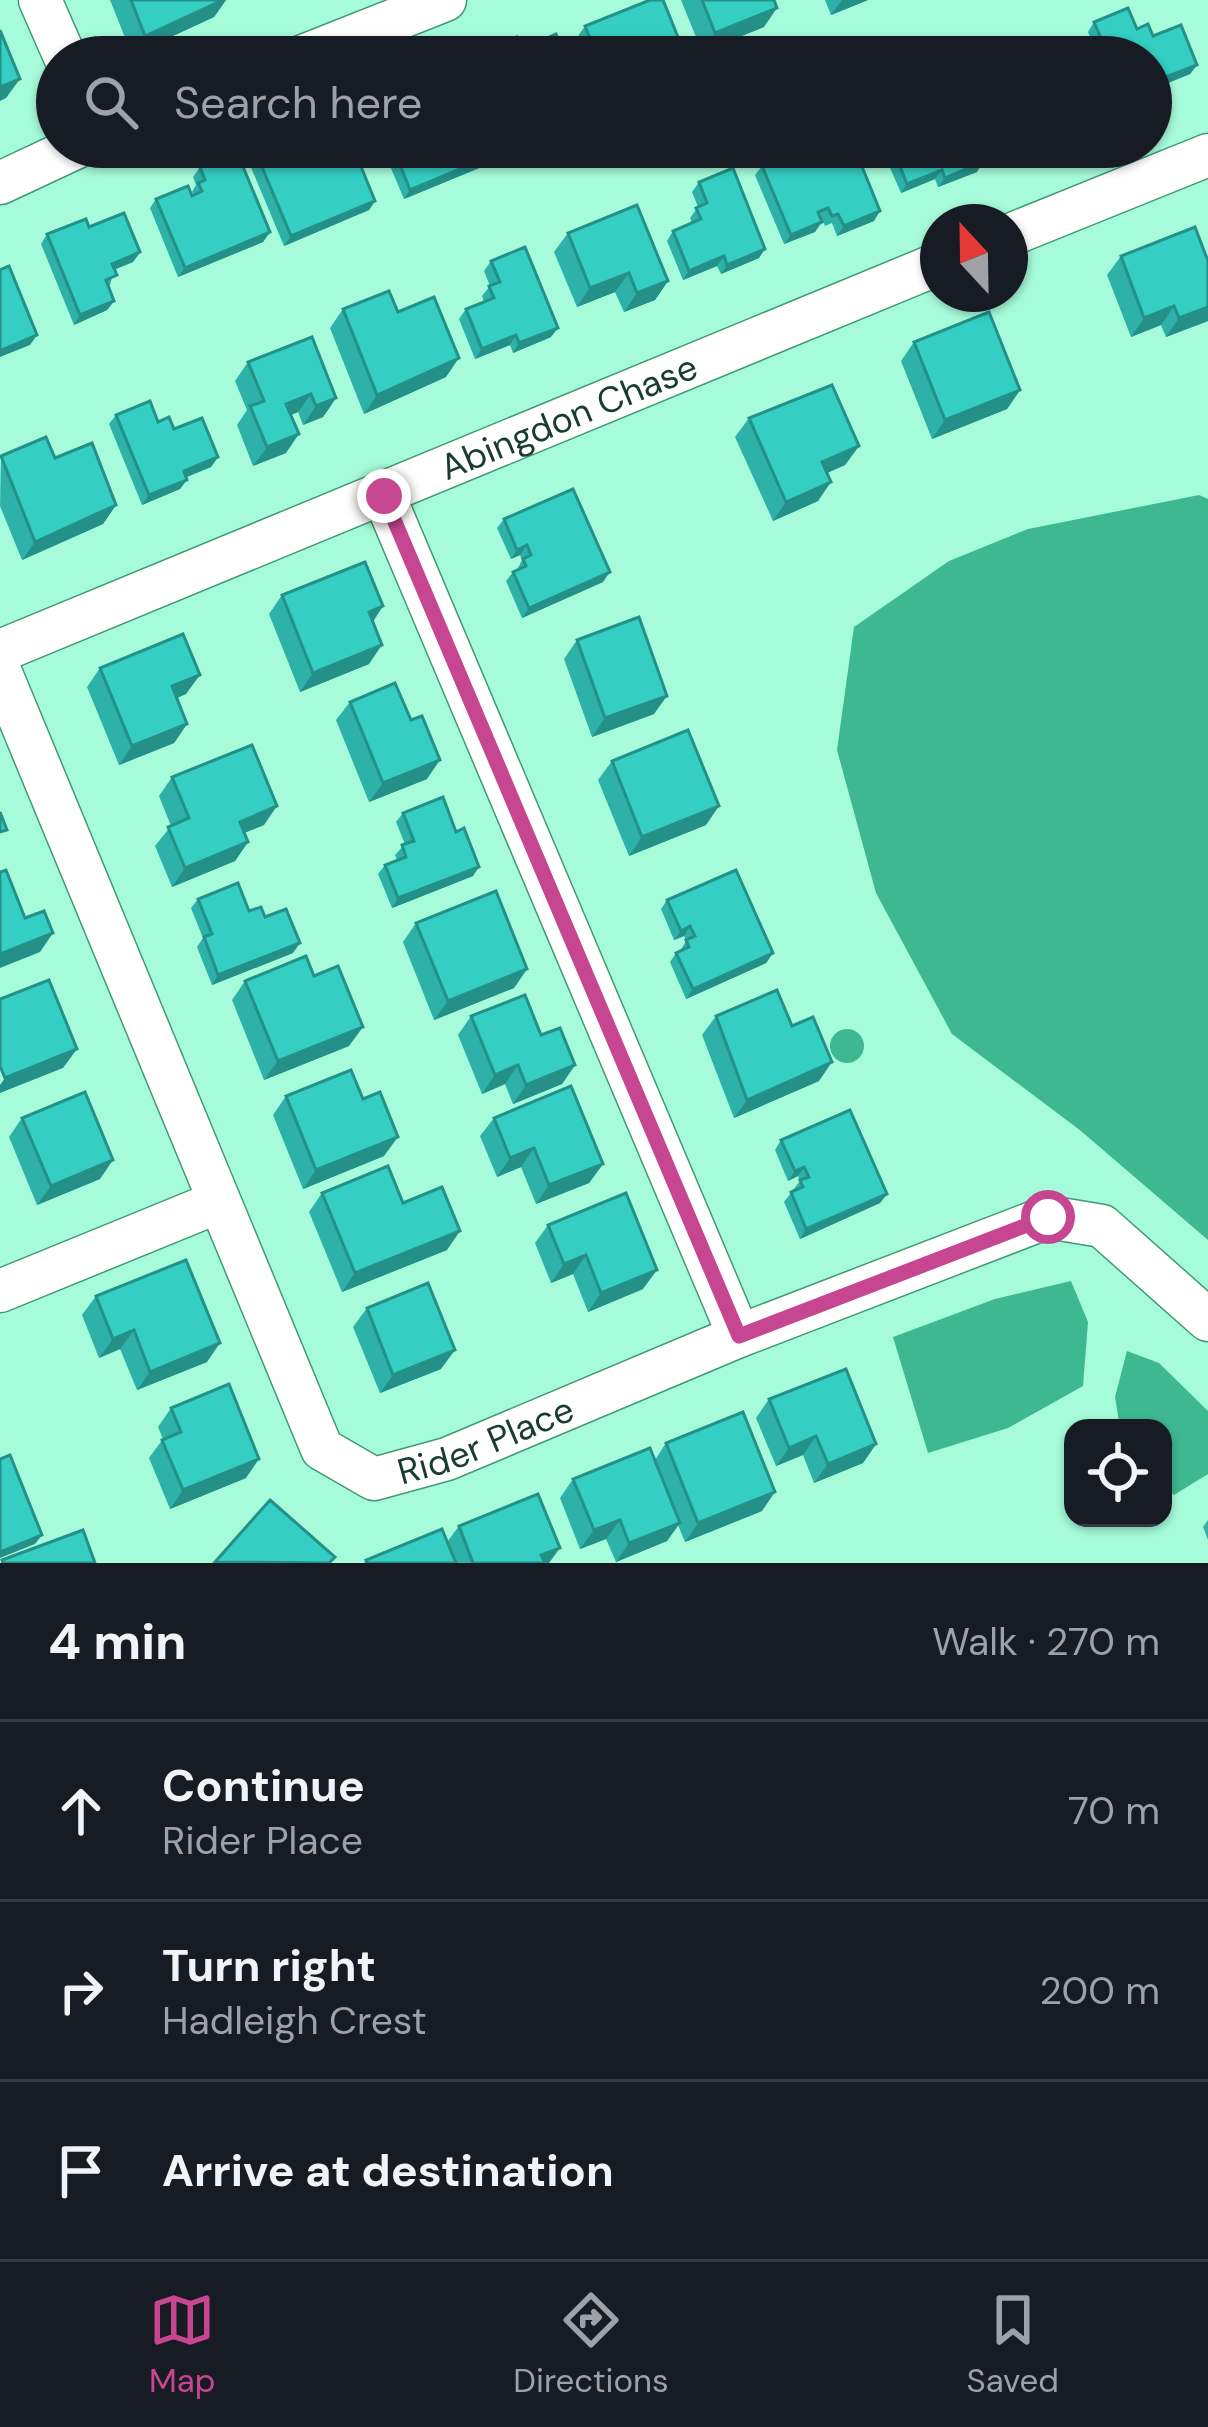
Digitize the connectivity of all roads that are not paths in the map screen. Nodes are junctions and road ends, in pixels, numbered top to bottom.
1 (40, 0) edge
2 (446, 0) edge
3 (56, 36) edge
4 (354, 36) edge
5 (1208, 155) edge
6 (36, 166) edge
7 (0, 183) edge
8 (1028, 228) edge
9 (920, 272) edge
10 (384, 496) junction
11 (0, 651) edge
12 (0, 671) edge
13 (218, 1202) junction
14 (0, 1292) edge
15 (1208, 1320) edge
16 (739, 1336) junction

1 - 3 street
2 - 4 street
5 - 8 street
6 - 7 street
9 - 10 street, Abingdon Chase
10 - 11 street, Abingdon Chase
10 - 16 street
12 - 13 street, Rider Place
13 - 14 street
13 - 16 street, Rider Place
15 - 16 street, Rider Place

